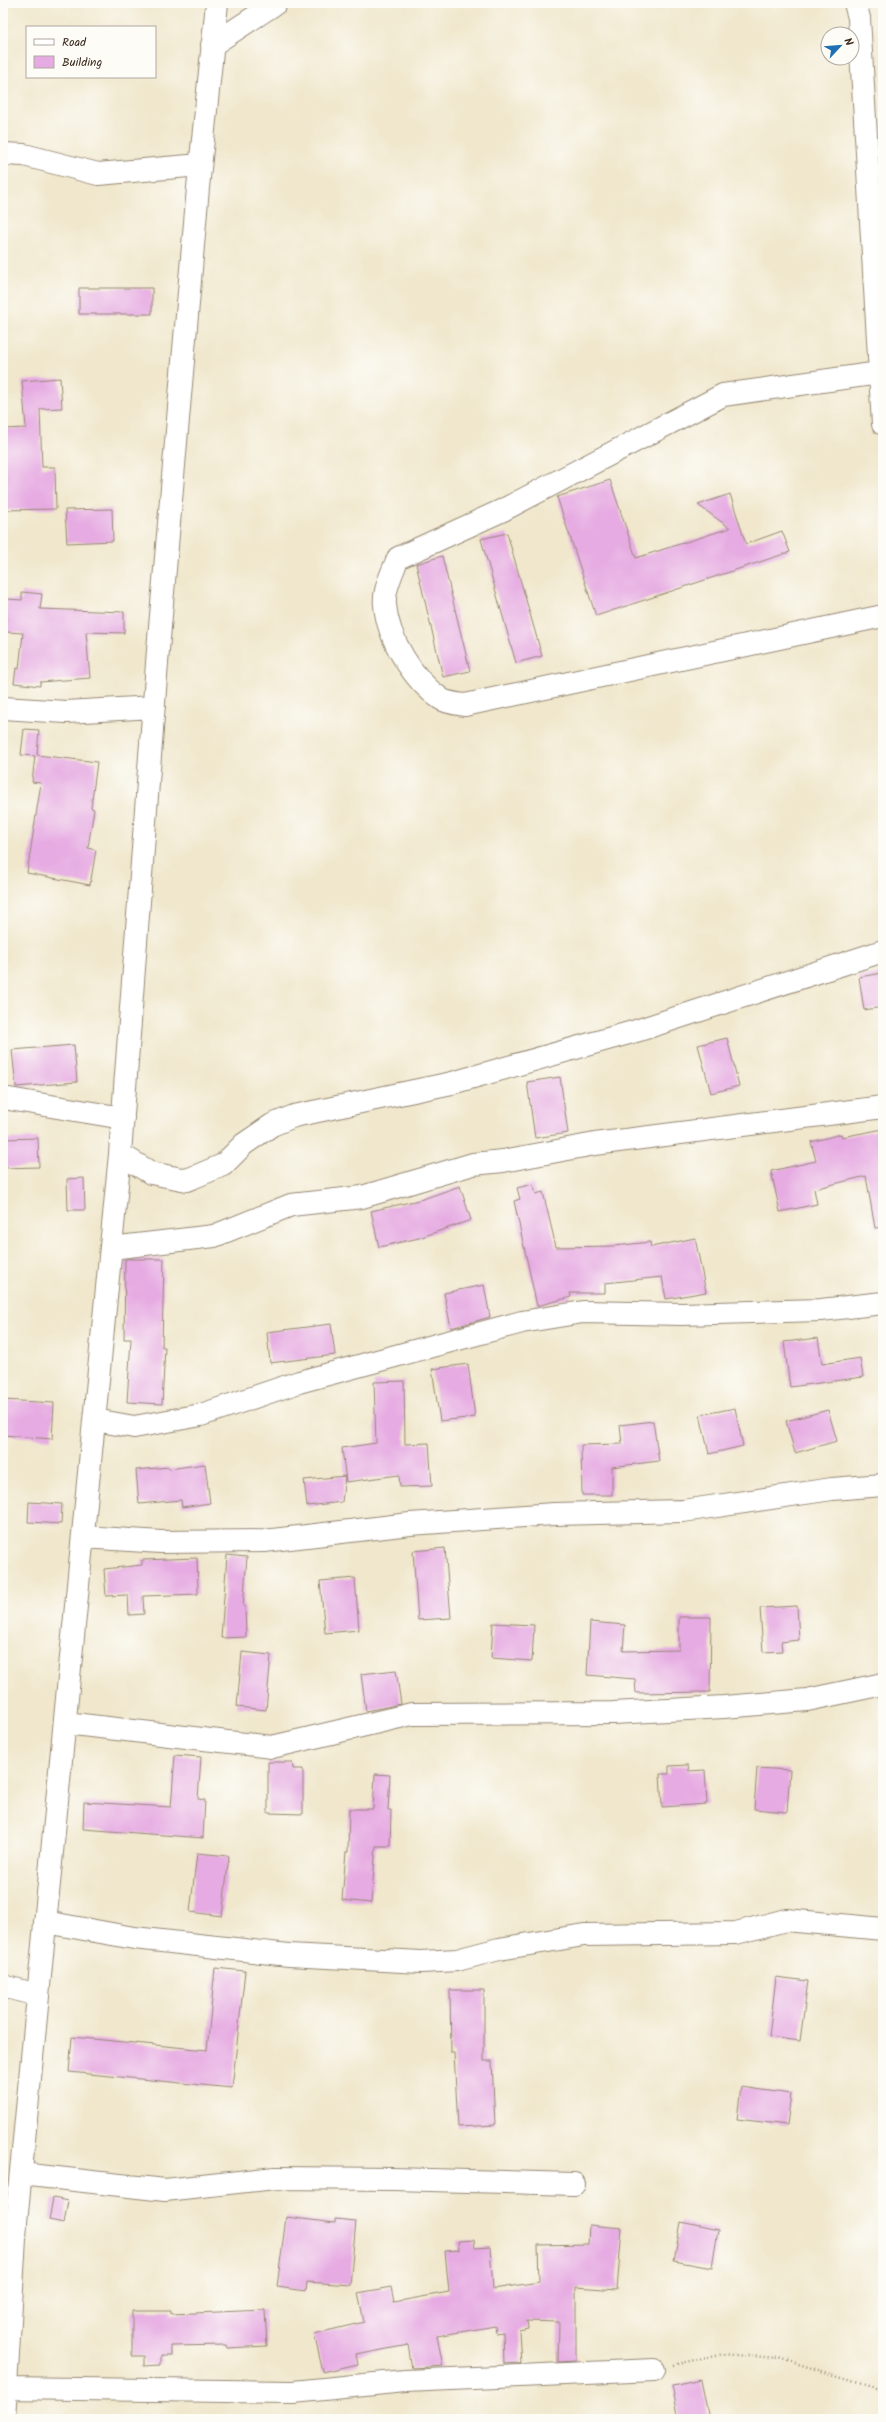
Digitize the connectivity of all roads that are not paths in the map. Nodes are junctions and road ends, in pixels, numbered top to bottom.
1 (217, 3) edge
2 (276, 3) edge
3 (856, 3) edge
4 (212, 44) junction
5 (3, 154) edge
6 (200, 165) junction
7 (878, 373) junction
8 (883, 424) edge
9 (883, 616) edge
10 (154, 707) junction
11 (3, 708) edge
12 (883, 951) edge
13 (3, 1098) edge
14 (883, 1107) edge
15 (122, 1118) junction
16 (120, 1154) junction
17 (111, 1248) junction
18 (883, 1304) edge
19 (94, 1420) junction
20 (883, 1485) edge
21 (83, 1537) junction
22 (883, 1684) edge
23 (65, 1723) junction
24 (45, 1922) junction
25 (883, 1929) edge
26 (3, 1986) edge
27 (38, 1995) junction
28 (21, 2174) junction
29 (574, 2184) dead end
30 (9, 2220) edge
31 (654, 2370) road end
32 (6, 2388) junction
33 (4, 2419) edge

1 - 4 street
2 - 4 street
3 - 7 street
4 - 6 street
5 - 6 street
6 - 10 street
7 - 8 street
7 - 9 street
10 - 11 street
10 - 15 street
12 - 16 street
13 - 15 street
14 - 17 street
15 - 16 street
16 - 17 street
17 - 19 street
18 - 19 street
19 - 21 street
20 - 21 street
21 - 23 street
22 - 23 street
23 - 24 street
24 - 25 street
24 - 27 street
26 - 27 street
27 - 28 street
28 - 29 street
28 - 30 street
30 - 32 street
31 - 32 street
32 - 33 street

